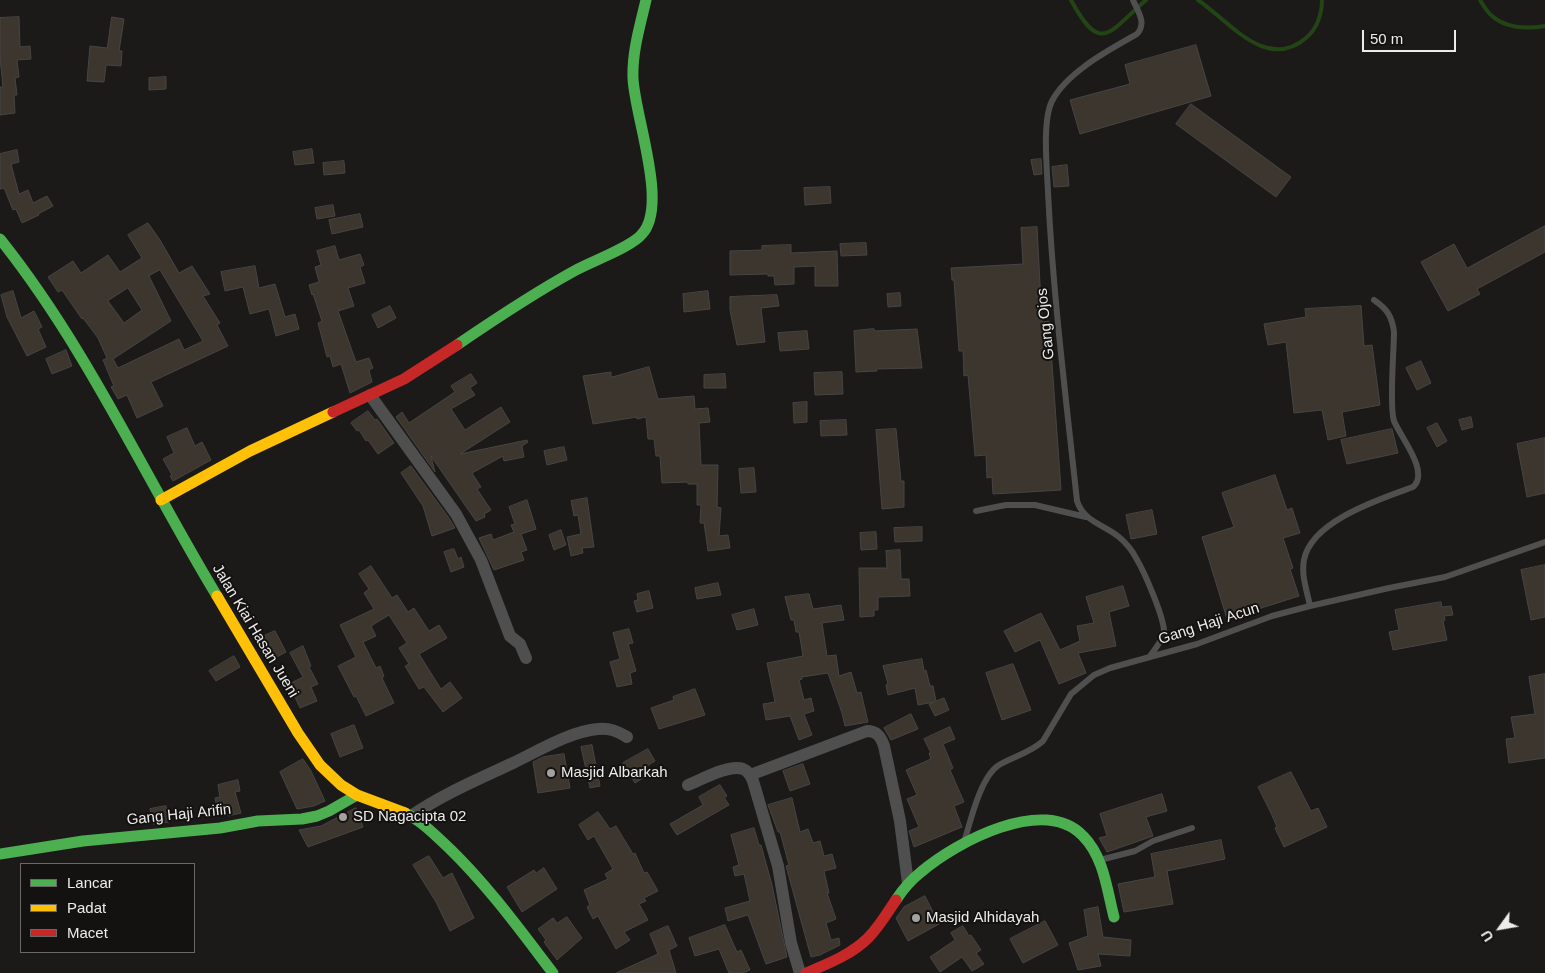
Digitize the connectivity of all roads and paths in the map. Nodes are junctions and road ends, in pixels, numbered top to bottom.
1 (646, 0) edge
2 (1133, 0) edge
3 (0, 239) edge
4 (1374, 300) dead end
5 (370, 395) junction
6 (161, 500) junction
7 (976, 511) dead end
8 (1087, 517) junction
9 (1545, 542) edge
10 (1310, 606) junction
11 (1150, 656) junction
12 (526, 658) dead end
13 (627, 736) dead end
14 (750, 775) junction
15 (688, 785) dead end
16 (357, 795) junction
17 (412, 816) junction
18 (1192, 828) dead end
19 (963, 842) junction
20 (0, 854) edge
21 (1098, 861) junction
22 (908, 883) junction
23 (1114, 917) dead end
24 (553, 973) edge
25 (800, 973) edge
26 (806, 973) edge

1 - 5 street
2 - 8 lane, Gang Ojos
3 - 6 street, Jalan Kiai Hasan Jueni
4 - 10 lane
5 - 6 street
5 - 12 street
6 - 16 street, Jalan Kiai Hasan Jueni
7 - 8 lane
8 - 11 lane
9 - 10 lane, Gang Haji Acun
10 - 11 lane, Gang Haji Acun
11 - 19 lane, Gang Haji Acun
13 - 17 street
14 - 15 street
14 - 22 street
14 - 25 street
16 - 17 street, Jalan Kiai Hasan Jueni
16 - 20 street, Gang Haji Arifin
17 - 24 street, Jalan Kiai Hasan Jueni
18 - 21 lane
19 - 21 street
19 - 22 street
21 - 23 street
22 - 26 street

